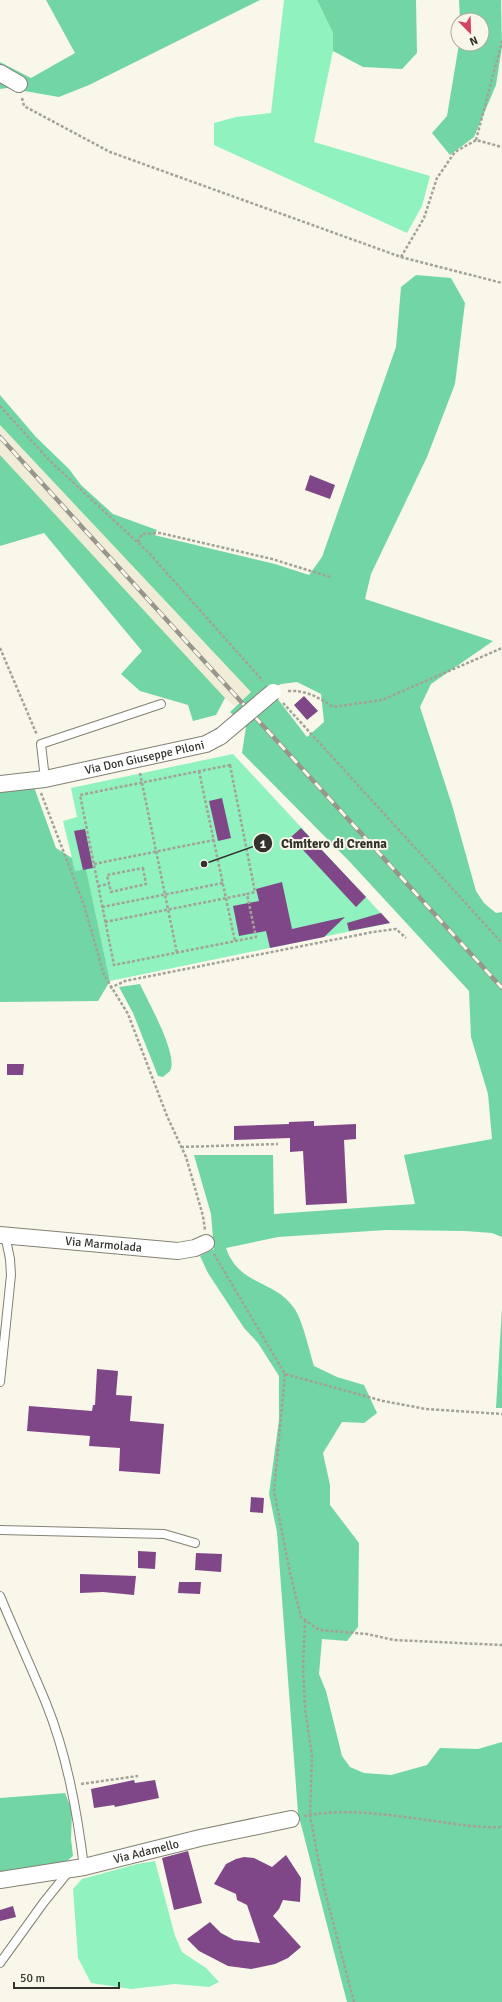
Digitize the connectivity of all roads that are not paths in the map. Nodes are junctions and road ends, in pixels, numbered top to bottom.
1 (0, 73) edge
2 (19, 84) road end
3 (273, 692) road end
4 (161, 704) dead end
5 (42, 779) junction
6 (0, 784) edge
7 (3, 1235) edge
8 (206, 1243) road end
9 (0, 1382) edge
10 (0, 1530) edge
11 (195, 1543) dead end
12 (0, 1596) edge
13 (291, 1819) road end
14 (77, 1868) junction
15 (0, 1880) edge
16 (0, 1963) edge

1 - 2 street
3 - 5 street, Via Don Giuseppe Piloni, bridge
4 - 5 lane
5 - 6 street, Via Don Giuseppe Piloni
7 - 8 street, Via Marmolada
7 - 9 lane
10 - 11 lane
12 - 14 lane
13 - 14 street, Via Adamello
14 - 15 street, Via Adamello
14 - 16 lane

